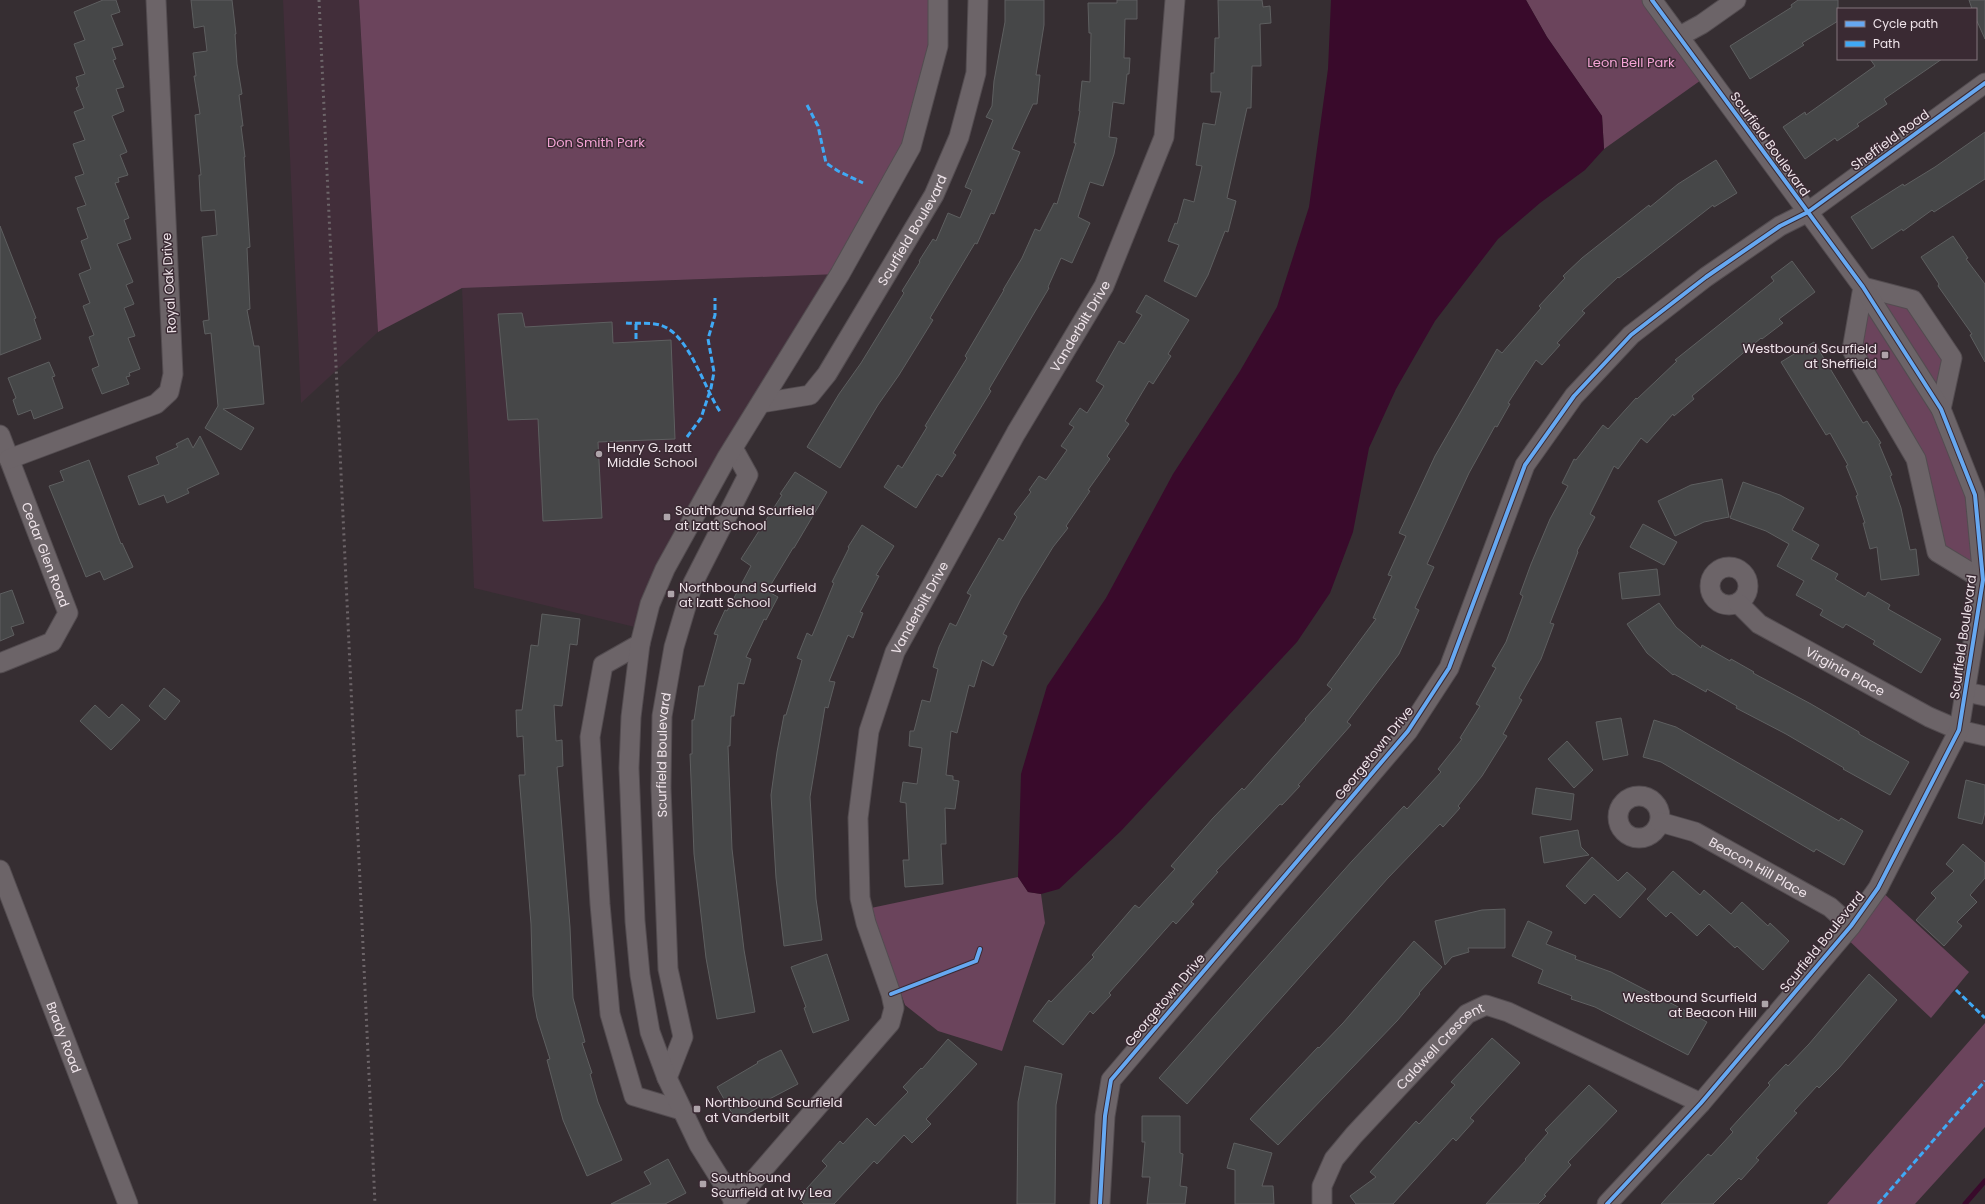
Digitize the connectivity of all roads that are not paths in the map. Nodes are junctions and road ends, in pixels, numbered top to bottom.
1 (156, 0) edge
2 (938, 0) edge
3 (978, 0) edge
4 (1175, 0) edge
5 (1736, 0) edge
6 (1654, 1) edge
7 (1680, 36) junction
8 (1985, 83) edge
9 (1808, 212) junction
10 (1863, 287) junction
11 (761, 403) junction
12 (1941, 409) junction
13 (0, 435) edge
14 (733, 448) junction
15 (9, 459) junction
16 (1980, 495) edge
17 (1983, 580) junction
18 (1738, 602) dead end
19 (640, 644) junction
20 (0, 663) edge
21 (1966, 692) junction
22 (1985, 696) edge
23 (1959, 730) junction
24 (1985, 736) edge
25 (1660, 822) dead end
26 (0, 870) edge
27 (1851, 926) junction
28 (667, 1078) junction
29 (1701, 1103) junction
30 (681, 1110) junction
31 (734, 1203) edge
32 (128, 1204) edge
33 (1100, 1204) edge
34 (1322, 1204) edge
35 (1607, 1204) edge

1 - 15 street, Royal Oak Drive
2 - 11 street
3 - 11 street, Scurfield Boulevard
4 - 31 street, Vanderbilt Drive
5 - 7 street
6 - 7 street, Scurfield Boulevard
7 - 9 street, Scurfield Boulevard
8 - 9 street, Sheffield Road
9 - 10 street, Scurfield Boulevard
9 - 33 street, Georgetown Drive
10 - 12 street, Scurfield Boulevard
10 - 12 street
10 - 17 street, Scurfield Boulevard
11 - 14 street
12 - 16 street, Scurfield Boulevard
13 - 15 street, Cedar Glen Road
14 - 19 street
14 - 28 street, Scurfield Boulevard
15 - 20 street, Cedar Glen Road
16 - 17 street, Scurfield Boulevard
17 - 21 street, Scurfield Boulevard
18 - 23 street, Virginia Place
19 - 28 street
19 - 30 street
21 - 22 street
21 - 23 street, Scurfield Boulevard
23 - 24 street, Virginia Place
23 - 27 street, Scurfield Boulevard
25 - 27 street, Beacon Hill Place
26 - 32 street, Brady Road
27 - 29 street, Scurfield Boulevard
28 - 30 street
29 - 34 street, Caldwell Crescent
29 - 35 street, Scurfield Boulevard
30 - 31 street

